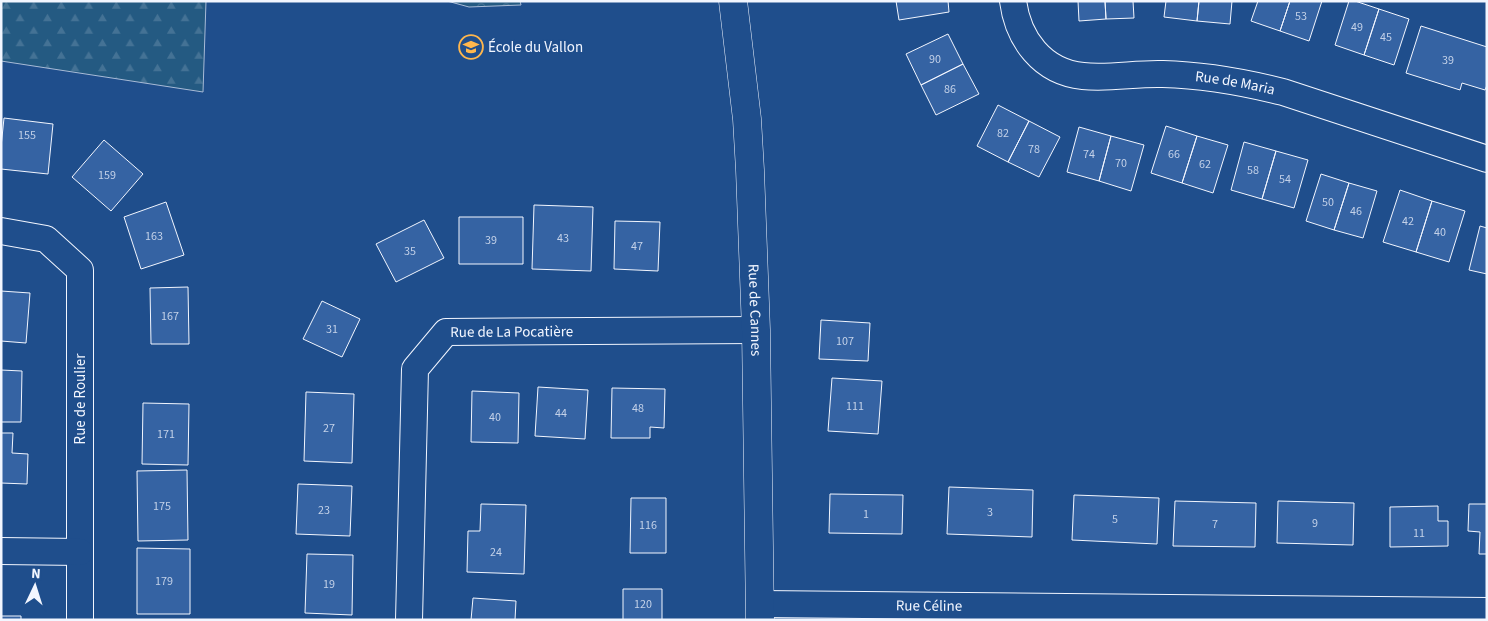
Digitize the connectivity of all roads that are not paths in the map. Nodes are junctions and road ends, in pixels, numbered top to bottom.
1 (733, 1) edge
2 (1013, 1) edge
3 (1487, 159) edge
4 (1, 231) edge
5 (756, 330) junction
6 (1, 551) edge
7 (80, 552) junction
8 (1487, 611) edge
9 (760, 612) edge
10 (80, 620) edge
11 (409, 620) edge

1 - 5 street, Rue de Cannes
2 - 3 street, Rue de Maria
4 - 7 street, Rue de Roulier
5 - 9 street, Rue de Cannes
5 - 11 street, Rue de La Pocatière
6 - 7 street
7 - 10 street, Rue de Roulier
8 - 9 street, Rue Céline

